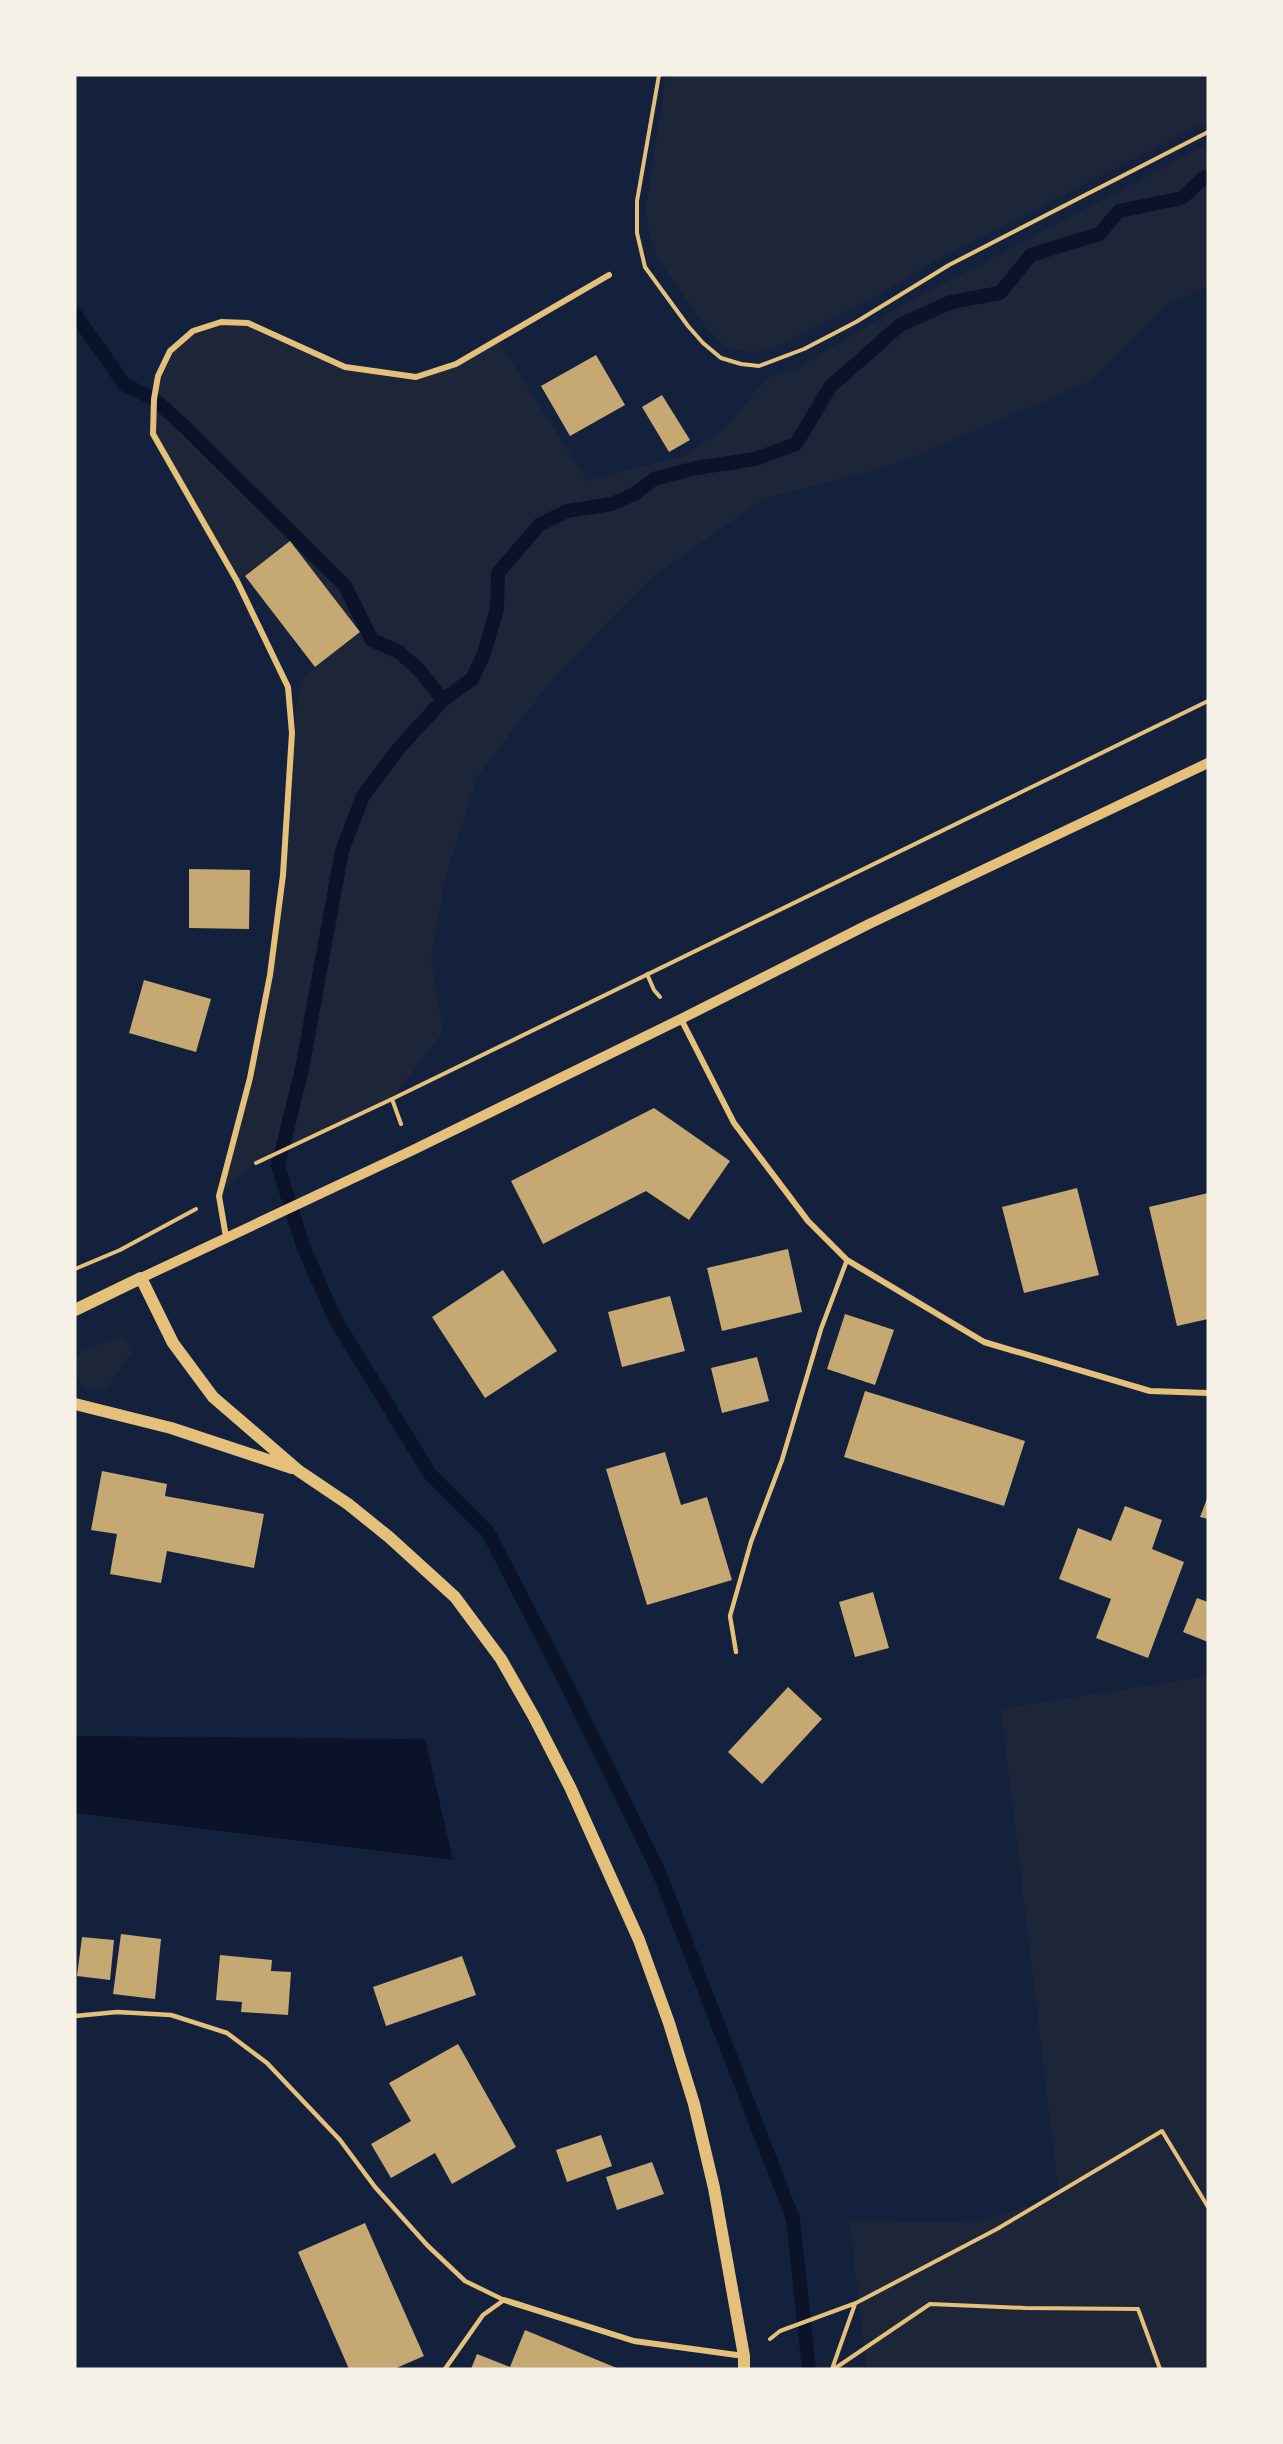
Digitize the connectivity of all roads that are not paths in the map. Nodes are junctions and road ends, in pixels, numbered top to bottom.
1 (609, 275) dead end
2 (1208, 762) edge
3 (681, 1019) junction
4 (226, 1237) junction
5 (847, 1260) junction
6 (141, 1278) junction
7 (75, 1310) edge
8 (1208, 1393) edge
9 (75, 1404) edge
10 (299, 1471) junction
11 (736, 1652) dead end
12 (75, 2016) edge
13 (504, 2300) junction
14 (744, 2363) edge
15 (445, 2369) edge

1 - 4 street
2 - 3 street
3 - 4 street
3 - 5 street
4 - 6 street
5 - 8 street
5 - 11 lane
6 - 7 main road
6 - 10 main road
9 - 10 main road
10 - 14 main road
12 - 13 lane
13 - 14 street
13 - 15 lane

